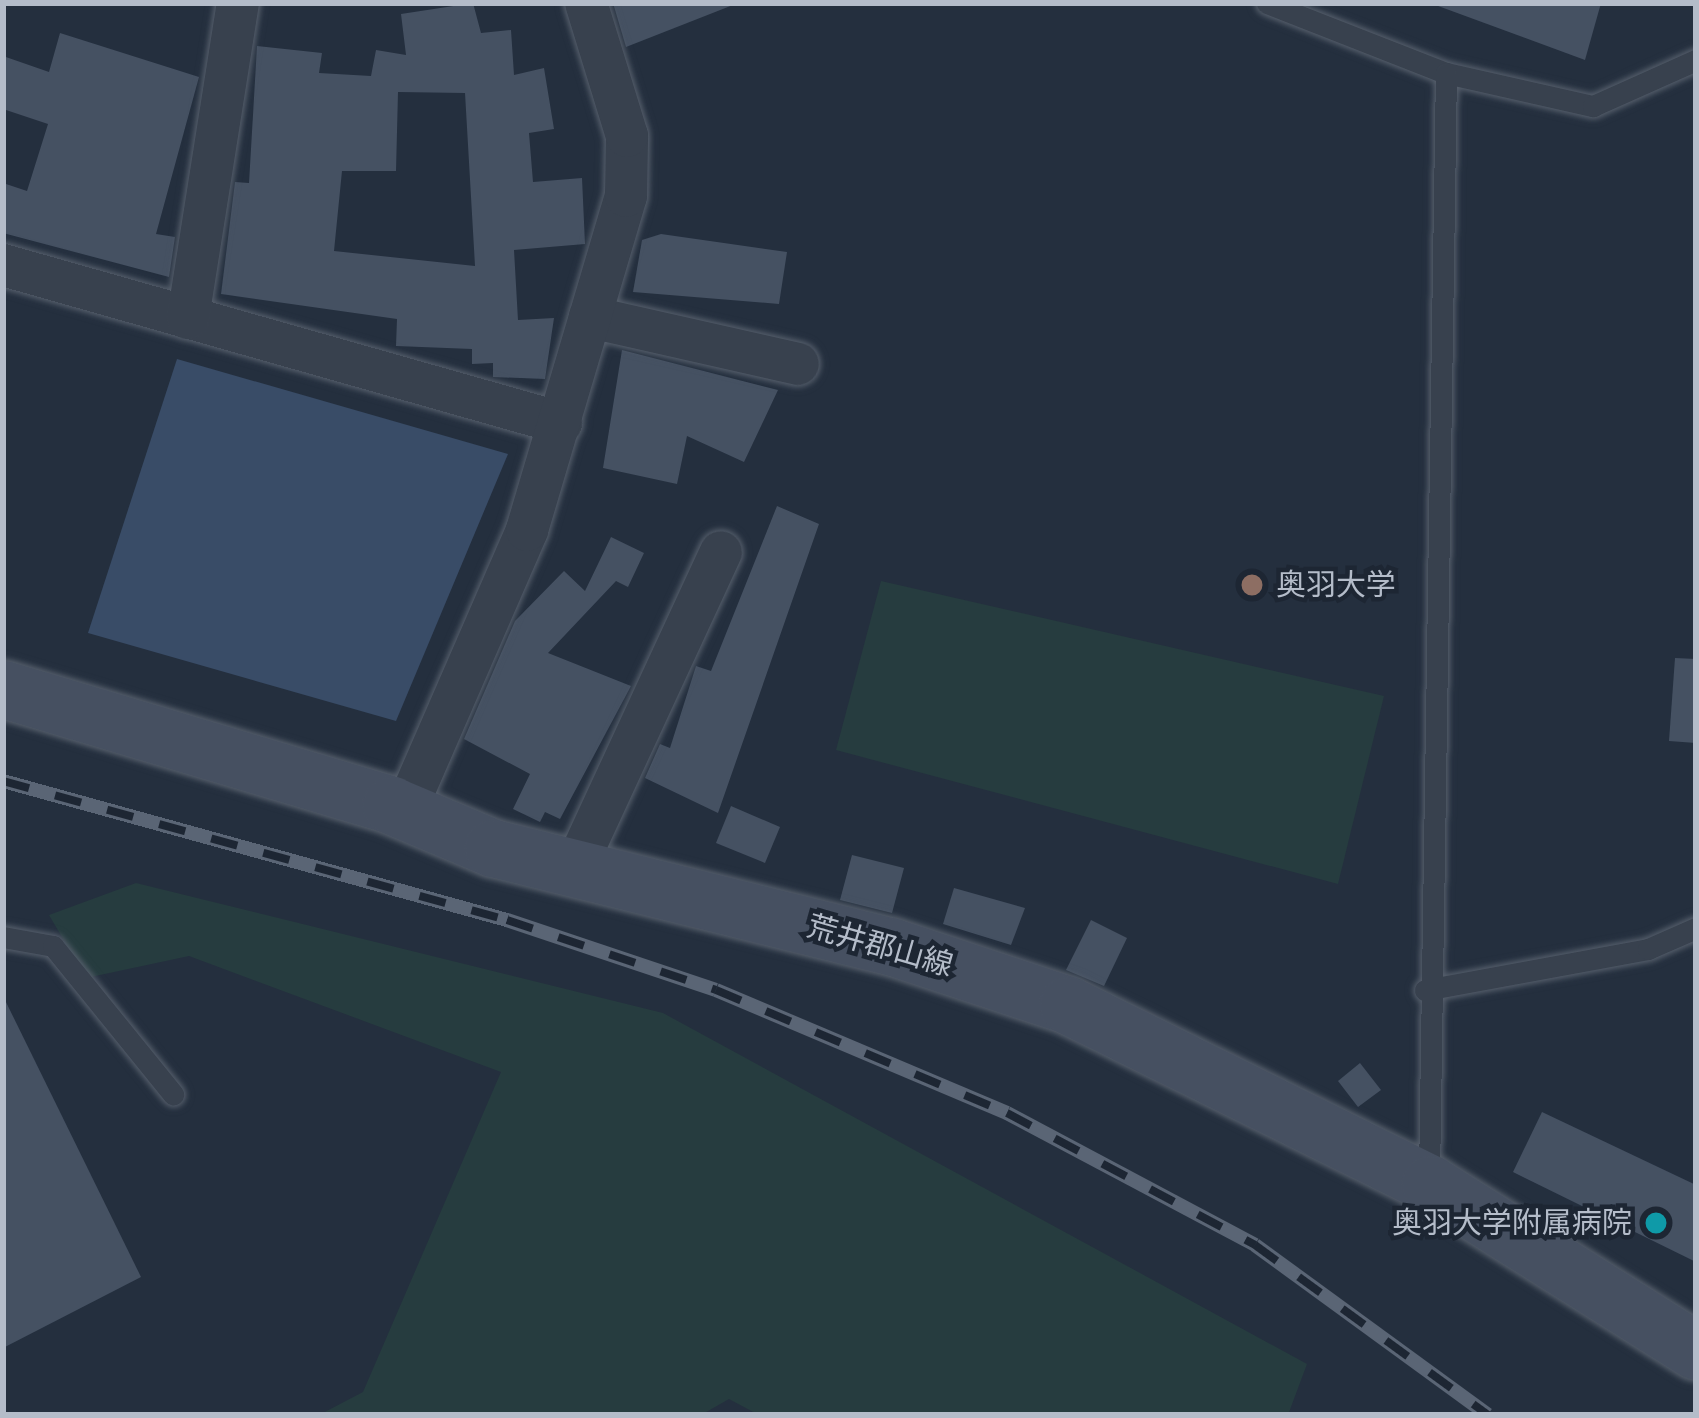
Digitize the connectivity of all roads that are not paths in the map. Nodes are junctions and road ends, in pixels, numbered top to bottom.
1 (238, 3) edge
2 (586, 3) edge
3 (1268, 3) edge
4 (1696, 60) edge
5 (1446, 74) junction
6 (3, 265) edge
7 (590, 317) junction
8 (188, 318) junction
9 (798, 364) dead end
10 (561, 423) junction
11 (721, 552) dead end
12 (3, 689) edge
13 (405, 812) junction
14 (574, 870) junction
15 (1696, 928) edge
16 (3, 937) edge
17 (1425, 990) junction
18 (173, 1094) dead end
19 (1430, 1184) junction
20 (1696, 1351) edge

1 - 8 street
2 - 7 street
3 - 5 lane
4 - 5 lane
5 - 17 lane
6 - 8 street
7 - 9 street
7 - 10 street
8 - 10 street
10 - 13 street
11 - 14 street
12 - 13 main road, 荒井郡山線
13 - 14 main road, 荒井郡山線
14 - 19 main road, 荒井郡山線
15 - 17 lane
16 - 18 lane
17 - 19 lane
19 - 20 main road, 荒井郡山線

